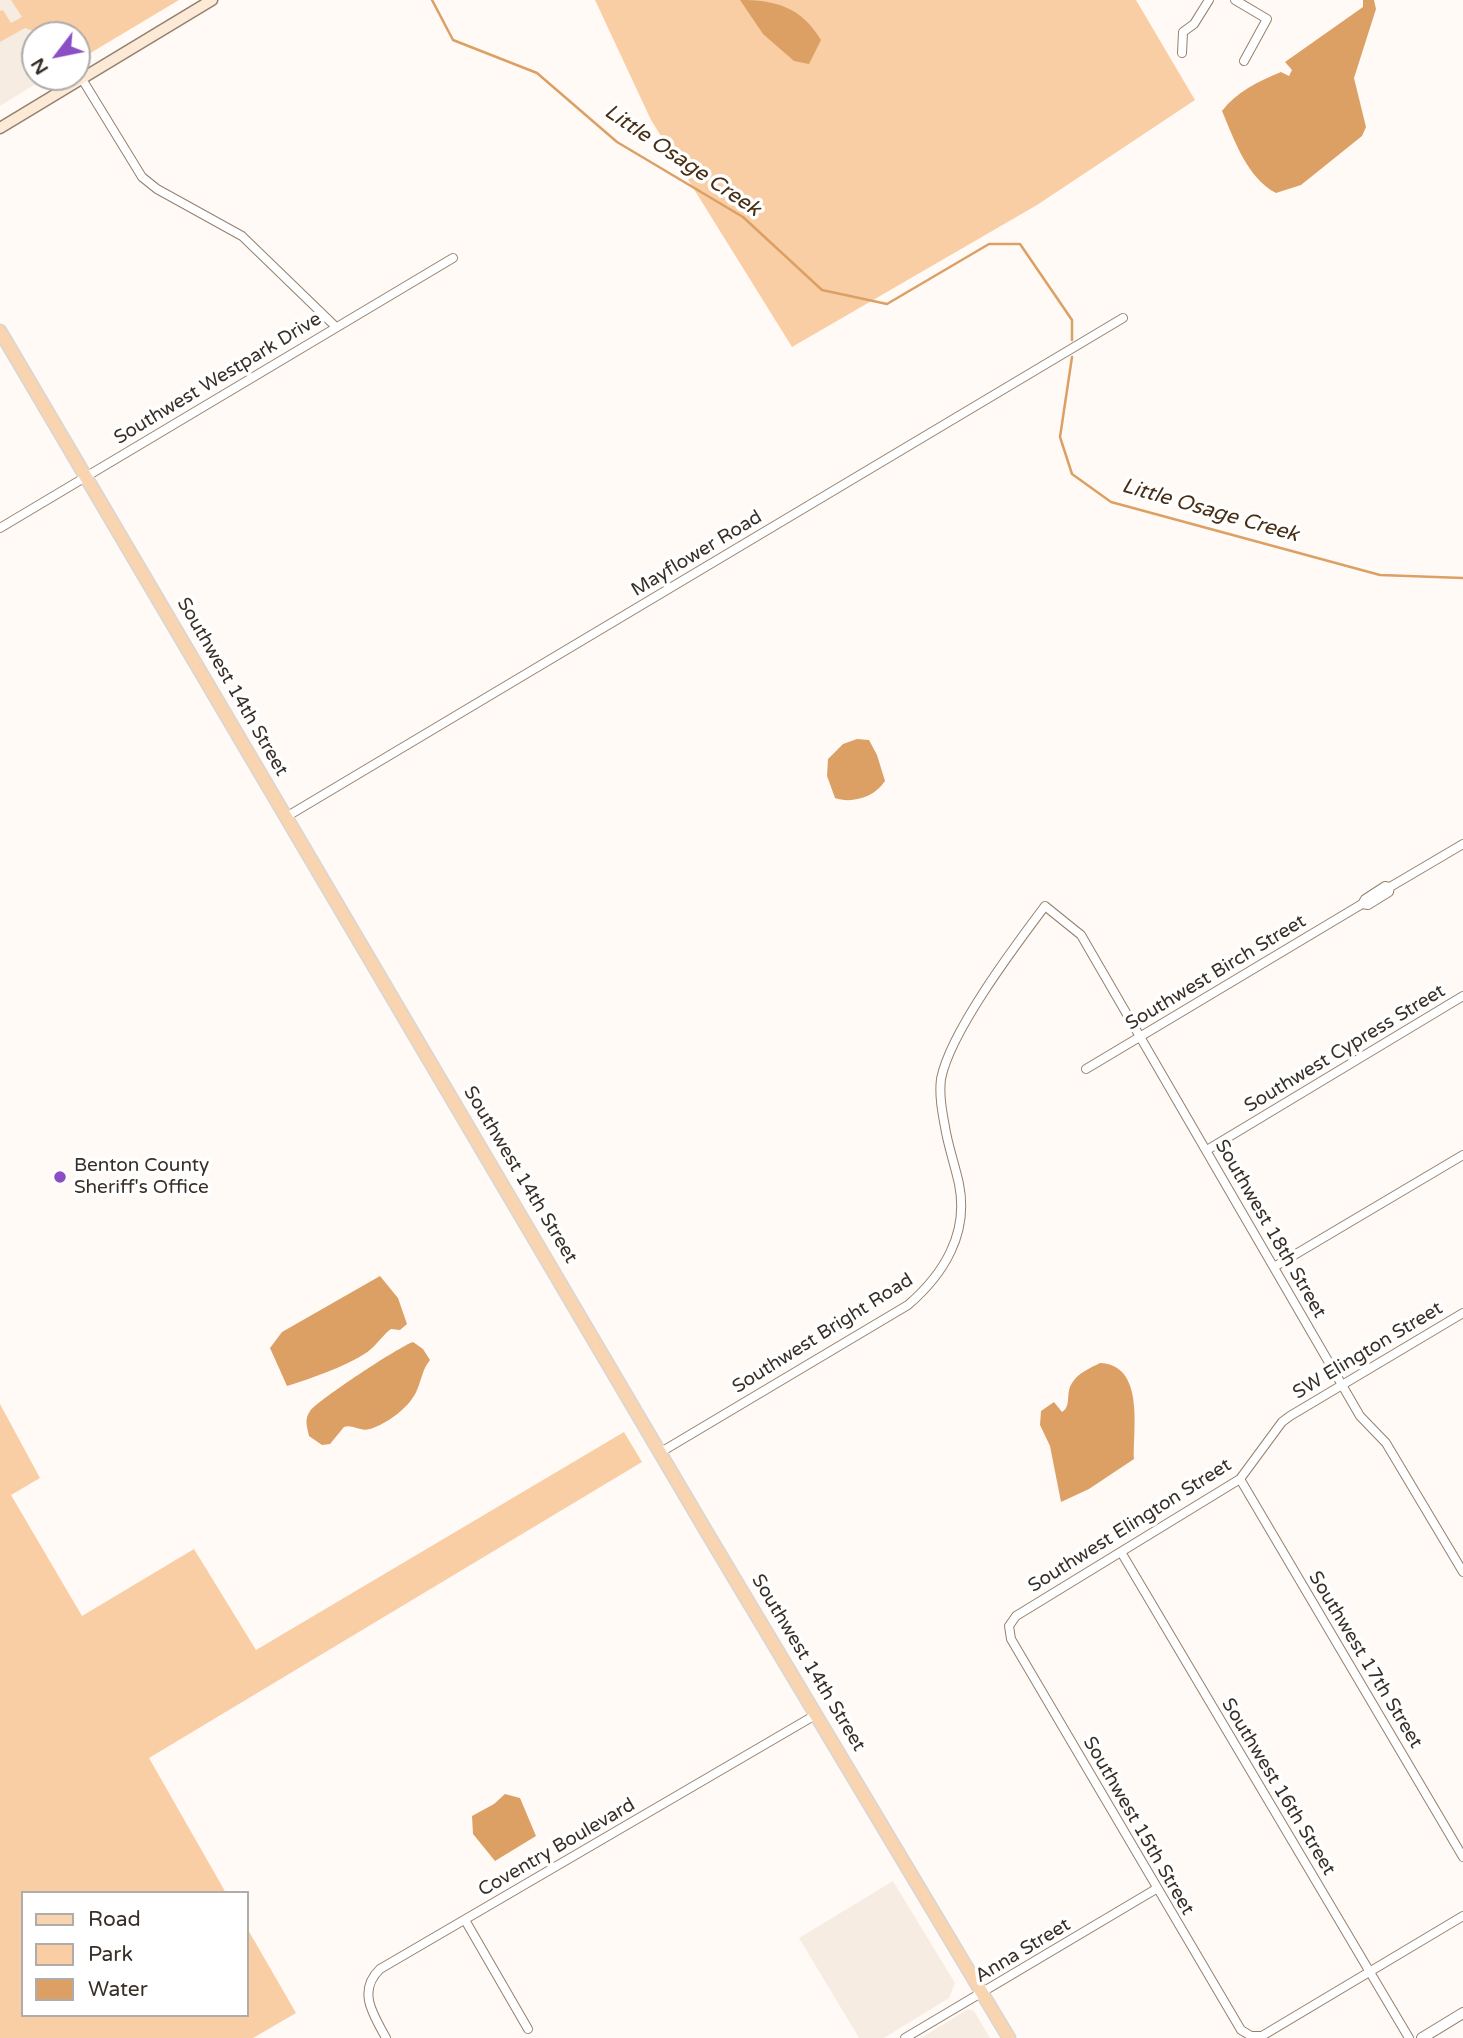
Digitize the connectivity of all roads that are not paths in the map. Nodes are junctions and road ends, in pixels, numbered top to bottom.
1 (212, 0) edge
2 (1209, 0) edge
3 (1234, 0) edge
4 (1182, 53) dead end
5 (1244, 61) dead end
6 (91, 74) edge
7 (62, 91) edge
8 (89, 91) edge
9 (0, 128) edge
10 (453, 258) dead end
11 (1124, 318) dead end
12 (336, 327) junction
13 (0, 331) edge
14 (86, 476) junction
15 (0, 528) edge
16 (286, 817) junction
17 (1463, 844) edge
18 (1045, 906) joint
19 (1463, 996) edge
20 (1140, 1036) junction
21 (1086, 1069) dead end
22 (1207, 1150) junction
23 (1463, 1155) edge
24 (1274, 1267) junction
25 (1463, 1313) edge
26 (1342, 1385) junction
27 (1290, 1416) joint
28 (661, 1452) junction
29 (1240, 1479) junction
30 (1121, 1552) junction
31 (1463, 1572) edge
32 (1009, 1626) joint
33 (817, 1714) junction
34 (1463, 1857) edge
35 (1156, 1889) junction
36 (1463, 1916) edge
37 (465, 1920) junction
38 (1369, 1972) junction
39 (983, 1993) junction
40 (1463, 2013) edge
41 (528, 2029) dead end
42 (386, 2038) edge
43 (905, 2038) edge
44 (1009, 2038) edge
45 (1409, 2038) edge
46 (1422, 2038) edge

1 - 6 main road
2 - 4 street
3 - 5 street
7 - 9 main road
8 - 12 street
10 - 12 street, Southwest Westpark Drive
11 - 16 street, Mayflower Road
12 - 14 street, Southwest Westpark Drive
13 - 14 main road, Southwest 14th Street
14 - 15 street, Southwest Westpark Drive
14 - 16 main road, Southwest 14th Street
16 - 28 main road, Southwest 14th Street
17 - 20 street, Southwest Birch Street
18 - 20 street, Southwest 18th Street
18 - 28 street, Southwest Bright Road
19 - 22 street, Southwest Cypress Street
20 - 21 street, Southwest Birch Street
20 - 22 street, Southwest 18th Street
22 - 24 street, Southwest 18th Street
23 - 24 street
24 - 26 street, Southwest 18th Street
25 - 26 street, SW Elington Street
26 - 27 street, SW Elington Street
26 - 31 street, Southwest 18th Street
27 - 29 street, Southwest Elington Street
28 - 33 main road, Southwest 14th Street
29 - 30 street, Southwest Elington Street
29 - 34 street, Southwest 17th Street
30 - 32 street, Southwest Elington Street
30 - 38 street, Southwest 16th Street
32 - 35 street, Southwest 15th Street
33 - 37 street, Coventry Boulevard
33 - 39 main road, Southwest 14th Street
35 - 38 street, Southwest 15th Street
35 - 39 street, Anna Street
36 - 38 street
37 - 41 street
37 - 42 street, Coventry Boulevard
38 - 45 street, Southwest 16th Street
39 - 43 street, Anna Street
39 - 44 main road, Southwest 14th Street
40 - 46 street

